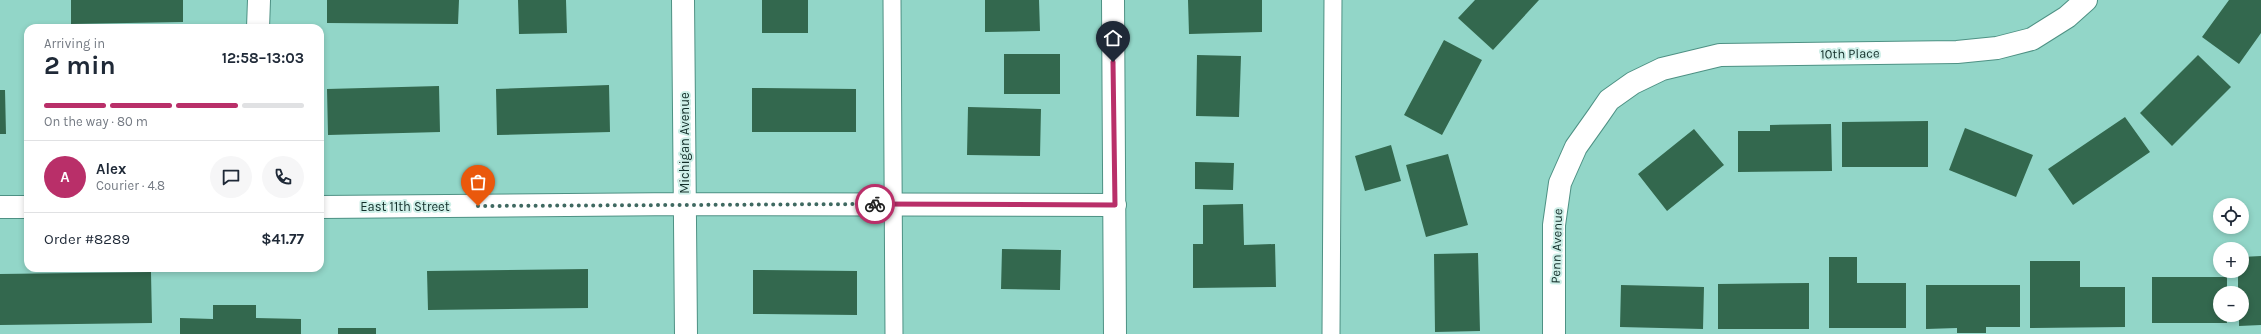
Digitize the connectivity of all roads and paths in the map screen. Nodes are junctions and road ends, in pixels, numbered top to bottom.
1 (258, 0) edge
2 (682, 0) edge
3 (892, 0) edge
4 (1114, 0) edge
5 (1332, 0) edge
6 (2086, 0) edge
7 (258, 24) edge
8 (1609, 100) joint
9 (684, 204) junction
10 (893, 204) junction
11 (1115, 205) junction
12 (0, 207) edge
13 (24, 207) edge
14 (324, 207) edge
15 (686, 334) edge
16 (894, 334) edge
17 (1115, 334) edge
18 (1331, 334) edge
19 (1554, 334) edge

1 - 7 street
2 - 9 street, Michigan Avenue
3 - 10 lane
4 - 11 street
5 - 18 lane
6 - 8 street, 10th Place
8 - 19 street, Penn Avenue
9 - 10 street, East 11th Street
9 - 14 street, East 11th Street
9 - 15 street, Michigan Avenue
10 - 11 street, East 11th Street
10 - 16 lane
11 - 17 street
12 - 13 street

